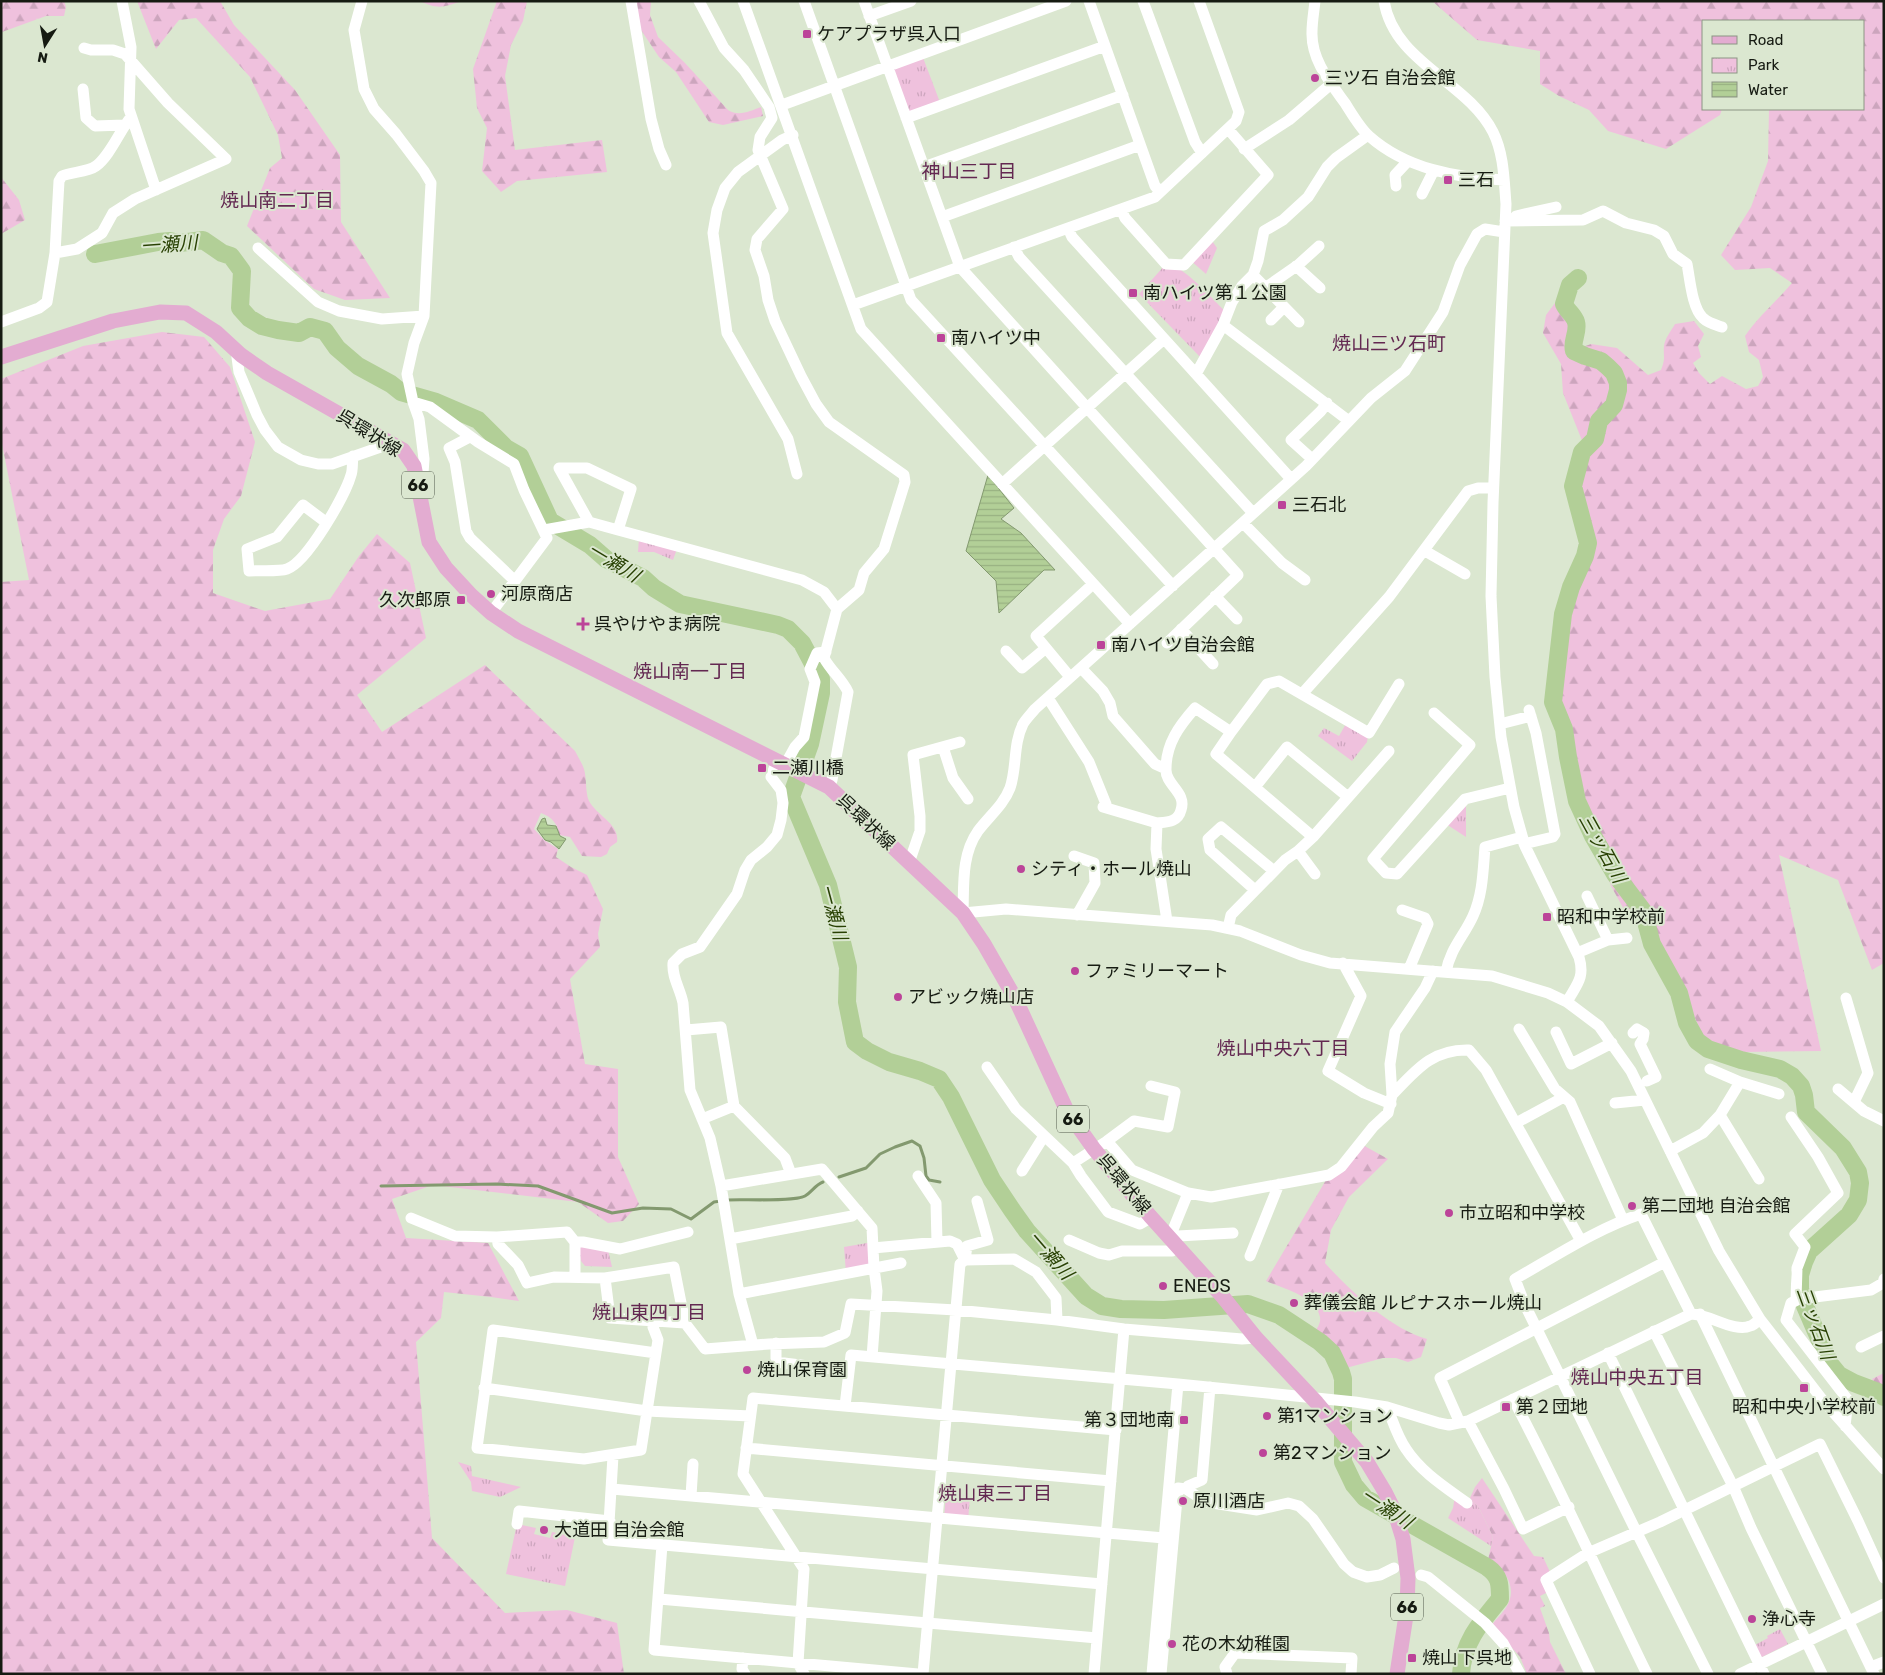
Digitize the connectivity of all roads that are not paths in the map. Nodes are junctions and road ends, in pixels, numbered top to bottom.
1 (122, 1) edge
2 (362, 1) edge
3 (631, 1) edge
4 (700, 1) edge
5 (743, 1) edge
6 (804, 1) edge
7 (864, 1) edge
8 (911, 1) edge
9 (1066, 1) edge
10 (1089, 1) edge
11 (1144, 1) edge
12 (1199, 1) edge
13 (1315, 1) edge
14 (1384, 1) edge
15 (869, 16) junction
16 (1105, 46) junction
17 (84, 48) dead end
18 (131, 61) junction
19 (887, 66) junction
20 (1331, 84) junction
21 (834, 86) junction
22 (82, 89) dead end
23 (1123, 95) junction
24 (782, 105) junction
25 (906, 118) junction
26 (128, 121) junction
27 (1228, 129) junction
28 (1368, 135) junction
29 (792, 136) junction
30 (1140, 145) junction
31 (1244, 149) junction
32 (1202, 153) junction
33 (759, 156) junction
34 (1408, 160) junction
35 (666, 165) dead end
36 (924, 167) junction
37 (1434, 170) junction
38 (1504, 180) junction
39 (1396, 186) dead end
40 (156, 190) junction
41 (1160, 191) junction
42 (1422, 194) dead end
43 (1556, 207) dead end
44 (1121, 209) junction
45 (942, 217) junction
46 (1505, 224) junction
47 (1068, 228) junction
48 (1319, 246) dead end
49 (258, 248) dead end
50 (1014, 248) junction
51 (55, 253) junction
52 (1296, 266) junction
53 (960, 267) junction
54 (1253, 275) junction
55 (906, 287) junction
56 (1265, 288) junction
57 (1320, 288) dead end
58 (852, 305) junction
59 (1284, 308) junction
60 (424, 316) junction
61 (1271, 320) dead end
62 (1, 322) edge
63 (1299, 322) dead end
64 (1223, 325) junction
65 (1722, 327) dead end
66 (1164, 339) junction
67 (236, 350) junction
68 (1, 357) edge
69 (1125, 374) junction
70 (1196, 374) junction
71 (413, 402) junction
72 (1327, 403) junction
73 (1087, 408) junction
74 (1349, 420) junction
75 (470, 437) junction
76 (392, 443) junction
77 (1045, 446) junction
78 (352, 456) junction
79 (1309, 463) junction
80 (797, 474) dead end
81 (1291, 479) junction
82 (1002, 484) junction
83 (1493, 488) junction
84 (421, 498) junction
85 (1253, 514) junction
86 (589, 522) junction
87 (327, 523) junction
88 (1243, 523) junction
89 (544, 530) junction
90 (618, 530) junction
91 (1215, 548) junction
92 (1425, 551) junction
93 (1465, 574) dead end
94 (1305, 580) dead end
95 (515, 581) junction
96 (1093, 584) junction
97 (1173, 586) junction
98 (1215, 596) junction
99 (837, 609) junction
100 (492, 613) junction
101 (1237, 619) dead end
102 (1130, 624) junction
103 (1181, 629) junction
104 (1167, 642) dead end
105 (1046, 648) junction
106 (1006, 651) dead end
107 (826, 652) junction
108 (1213, 664) dead end
109 (1081, 668) junction
110 (1070, 677) junction
111 (1399, 684) dead end
112 (1302, 694) junction
113 (1048, 698) junction
114 (1434, 713) dead end
115 (1500, 724) junction
116 (1231, 732) junction
117 (960, 742) dead end
118 (943, 747) junction
119 (1389, 752) dead end
120 (784, 764) junction
121 (1166, 769) junction
122 (829, 787) junction
123 (1255, 787) junction
124 (1510, 788) junction
125 (1348, 797) junction
126 (968, 799) dead end
127 (1157, 823) junction
128 (1313, 837) junction
129 (1523, 841) junction
130 (1298, 852) junction
131 (1074, 856) dead end
132 (909, 863) junction
133 (1274, 870) junction
134 (1315, 874) dead end
135 (1255, 890) junction
136 (1587, 896) dead end
137 (1402, 910) dead end
138 (963, 914) junction
139 (1077, 915) junction
140 (1168, 921) junction
141 (1228, 928) junction
142 (1627, 938) dead end
143 (1608, 940) junction
144 (1577, 953) junction
145 (1343, 964) junction
146 (1409, 969) junction
147 (1433, 971) junction
148 (1446, 972) junction
149 (1846, 998) dead end
150 (1567, 1002) junction
151 (1519, 1029) dead end
152 (686, 1030) junction
153 (1556, 1032) dead end
154 (1633, 1033) dead end
155 (1612, 1043) junction
156 (987, 1067) dead end
157 (1710, 1068) dead end
158 (1647, 1081) dead end
159 (1740, 1082) junction
160 (1151, 1086) dead end
161 (1838, 1089) dead end
162 (1779, 1094) dead end
163 (1564, 1098) junction
164 (1391, 1100) junction
165 (1645, 1100) junction
166 (1854, 1102) junction
167 (1615, 1103) dead end
168 (734, 1106) junction
169 (1720, 1115) junction
170 (1790, 1117) dead end
171 (702, 1120) junction
172 (1884, 1121) edge
173 (1516, 1123) junction
174 (1044, 1136) junction
175 (1101, 1145) junction
176 (1670, 1151) junction
177 (1073, 1163) junction
178 (1022, 1171) dead end
179 (791, 1174) junction
180 (918, 1176) dead end
181 (1760, 1179) dead end
182 (1279, 1184) junction
183 (1188, 1192) junction
184 (723, 1194) junction
185 (976, 1201) dead end
186 (858, 1211) junction
187 (1150, 1216) junction
188 (411, 1218) dead end
189 (1623, 1220) junction
190 (688, 1232) dead end
191 (1233, 1232) dead end
192 (497, 1237) junction
193 (730, 1239) junction
194 (1069, 1240) dead end
195 (1173, 1241) junction
196 (1581, 1241) junction
197 (575, 1242) junction
198 (937, 1242) junction
199 (873, 1248) junction
200 (1250, 1256) dead end
201 (965, 1260) junction
202 (1665, 1262) junction
203 (901, 1263) dead end
204 (874, 1268) junction
205 (575, 1277) junction
206 (605, 1278) junction
207 (1884, 1279) edge
208 (740, 1294) junction
209 (1800, 1299) junction
210 (877, 1305) junction
211 (956, 1310) junction
212 (1696, 1314) junction
213 (1760, 1319) junction
214 (1057, 1320) junction
215 (654, 1322) junction
216 (685, 1323) junction
217 (1537, 1328) junction
218 (1124, 1329) junction
219 (1654, 1331) junction
220 (1884, 1336) edge
221 (1256, 1338) junction
222 (776, 1343) junction
223 (753, 1345) junction
224 (1861, 1347) dead end
225 (656, 1353) junction
226 (1608, 1353) junction
227 (872, 1357) junction
228 (951, 1364) junction
229 (849, 1371) junction
230 (1561, 1376) junction
231 (1120, 1379) junction
232 (1178, 1384) junction
233 (1210, 1387) junction
234 (484, 1388) junction
235 (1310, 1396) junction
236 (1513, 1399) junction
237 (845, 1406) junction
238 (1387, 1407) junction
239 (647, 1411) junction
240 (946, 1414) junction
241 (750, 1416) junction
242 (1464, 1422) junction
243 (1845, 1426) junction
244 (1116, 1430) junction
245 (746, 1448) junction
246 (613, 1456) junction
247 (693, 1464) dead end
248 (942, 1466) junction
249 (1774, 1466) junction
250 (1884, 1469) edge
251 (1111, 1481) junction
252 (1733, 1486) junction
253 (612, 1489) junction
254 (1186, 1489) junction
255 (691, 1496) junction
256 (761, 1502) junction
257 (1467, 1503) dead end
258 (1569, 1507) junction
259 (1685, 1510) junction
260 (937, 1518) junction
261 (610, 1521) junction
262 (517, 1524) dead end
263 (1636, 1531) junction
264 (1106, 1533) junction
265 (1164, 1538) junction
266 (662, 1545) junction
267 (1588, 1553) junction
268 (796, 1557) junction
269 (1394, 1568) dead end
270 (932, 1569) junction
271 (1421, 1575) dead end
272 (1884, 1578) edge
273 (1102, 1584) junction
274 (659, 1599) junction
275 (1884, 1604) edge
276 (801, 1611) junction
277 (1849, 1620) junction
278 (927, 1623) junction
279 (1097, 1638) junction
280 (1807, 1641) junction
281 (743, 1658) junction
282 (1884, 1662) edge
283 (798, 1663) junction
284 (1762, 1669) edge
285 (1873, 1670) edge
286 (745, 1674) edge
287 (804, 1674) edge
288 (918, 1674) edge
289 (923, 1674) edge
290 (1094, 1674) edge
291 (1152, 1674) edge
292 (1161, 1674) edge
293 (1227, 1674) edge
294 (1351, 1674) edge
295 (1397, 1674) edge
296 (1520, 1674) edge
297 (1590, 1674) edge
298 (1647, 1674) edge
299 (1708, 1674) edge
300 (1740, 1674) edge
301 (1822, 1674) edge

1 - 18 street
2 - 60 street
3 - 35 street
4 - 33 street
5 - 24 street
6 - 21 street
7 - 15 street
8 - 15 street
9 - 19 street
10 - 16 street
11 - 32 street
12 - 27 street
13 - 20 street
14 - 38 street
15 - 19 street
16 - 23 street
16 - 25 street
17 - 18 street
18 - 26 street
18 - 40 street
19 - 21 street
19 - 25 street
20 - 28 street
20 - 31 street
21 - 24 street
21 - 55 street
22 - 26 street
23 - 30 street
23 - 36 street
24 - 29 street
25 - 36 street
26 - 40 street
26 - 51 street
27 - 31 street
27 - 32 street
28 - 34 street
28 - 54 street
29 - 33 street
29 - 58 street
30 - 41 street
30 - 45 street
31 - 44 street
32 - 41 street
33 - 80 street
33 - 99 street
34 - 37 street
34 - 39 street
36 - 45 street
37 - 38 street
37 - 42 street
38 - 46 street
40 - 51 street
41 - 44 street
43 - 46 street
44 - 47 street
45 - 53 street
46 - 65 street
46 - 74 street
46 - 83 street
47 - 50 street
47 - 66 street
48 - 52 street
49 - 60 street
50 - 53 street
50 - 69 street
51 - 62 street
52 - 56 street
52 - 57 street
53 - 55 street
53 - 73 street
54 - 56 street
54 - 64 street
55 - 58 street
55 - 77 street
56 - 59 street
58 - 82 street
59 - 61 street
59 - 63 street
60 - 71 street
64 - 70 street
64 - 72 street
66 - 69 street
66 - 70 street
67 - 68 main road, 呉環状線 / 66
67 - 76 main road, 呉環状線 / 66
67 - 78 street
69 - 73 street
69 - 85 street
70 - 81 street
71 - 75 street
71 - 84 street
72 - 74 street
72 - 79 street
73 - 77 street
73 - 91 street
74 - 79 street
75 - 89 street
75 - 95 street
76 - 78 street
76 - 84 main road, 呉環状線 / 66
77 - 82 street
77 - 97 street
78 - 87 street
79 - 81 street
81 - 85 street
82 - 96 street
83 - 92 street
83 - 115 street
84 - 100 main road, 呉環状線 / 66
85 - 88 street
86 - 89 street
86 - 90 street
86 - 90 street
87 - 87 street
88 - 91 street
88 - 94 street
89 - 95 street
90 - 99 street
91 - 97 street
91 - 98 street
92 - 93 street
92 - 112 street
95 - 100 street
96 - 102 street
96 - 105 street
97 - 102 street
98 - 101 street
98 - 103 street
99 - 107 street
100 - 120 main road, 呉環状線 / 66
102 - 109 street
103 - 104 street
103 - 108 street
105 - 106 street
105 - 110 street
107 - 120 street
107 - 122 street
109 - 110 street
109 - 121 street
110 - 113 street
111 - 112 street
112 - 116 street
113 - 127 street
113 - 138 street
114 - 124 street
115 - 124 street
115 - 129 street
116 - 121 street
116 - 123 street
117 - 118 street
118 - 126 street
118 - 132 street
119 - 125 street
120 - 122 main road, 呉環状線 / 66
120 - 152 street
121 - 127 street
122 - 132 main road, 呉環状線 / 66
123 - 125 street
123 - 128 street
124 - 129 street
125 - 128 street
127 - 140 street
128 - 130 street
129 - 144 street
129 - 148 street
130 - 133 street
130 - 134 street
131 - 139 street
132 - 138 main road, 呉環状線 / 66
133 - 135 street
133 - 135 street
135 - 141 street
136 - 143 street
137 - 146 street
138 - 139 street
138 - 175 main road, 呉環状線 / 66
139 - 140 street
140 - 141 street
141 - 145 street
142 - 143 street
143 - 144 street
144 - 150 street
145 - 146 street
145 - 164 street
146 - 147 street
147 - 148 street
147 - 164 street
148 - 150 street
149 - 166 street
150 - 155 street
151 - 163 street
152 - 168 street
152 - 171 street
153 - 155 street
154 - 158 street
155 - 165 street
156 - 174 street
157 - 159 street
159 - 162 street
159 - 169 street
160 - 175 street
161 - 166 street
163 - 173 street
163 - 189 street
164 - 173 street
164 - 182 street
165 - 167 street
165 - 176 street
166 - 172 street
168 - 171 street
168 - 179 street
169 - 176 street
169 - 181 street
170 - 209 street
171 - 184 street
173 - 196 street
174 - 177 street
174 - 178 street
175 - 177 street
175 - 183 street
175 - 187 main road, 呉環状線 / 66
176 - 213 street
177 - 187 street
179 - 184 street
179 - 186 street
180 - 198 street
182 - 183 street
182 - 200 street
183 - 195 street
184 - 193 street
185 - 201 street
186 - 193 street
186 - 199 street
187 - 195 main road, 呉環状線 / 66
188 - 192 street
189 - 196 street
189 - 202 street
190 - 197 street
191 - 195 street
192 - 197 street
192 - 205 street
193 - 208 street
194 - 195 street
195 - 221 main road, 呉環状線 / 66
196 - 217 street
197 - 205 street
198 - 199 street
198 - 201 street
199 - 204 street
201 - 211 street
201 - 214 street
202 - 212 street
202 - 217 street
203 - 204 street
204 - 208 street
204 - 210 street
205 - 206 street
206 - 215 street
206 - 216 street
207 - 209 street
208 - 223 street
209 - 243 street
210 - 211 street
210 - 222 street
210 - 227 street
211 - 214 street
211 - 228 street
212 - 213 street
212 - 219 street
212 - 249 street
213 - 243 street
214 - 218 street
215 - 216 street
215 - 225 street
216 - 223 street
217 - 230 street
217 - 242 street
218 - 221 street
218 - 231 street
219 - 226 street
219 - 252 street
220 - 224 street
221 - 235 main road, 呉環状線 / 66
222 - 223 street
222 - 229 street
225 - 234 street
225 - 239 street
226 - 230 street
226 - 259 street
227 - 228 street
227 - 229 street
228 - 231 street
228 - 240 street
229 - 237 street
230 - 236 street
230 - 263 street
231 - 232 street
231 - 244 street
232 - 233 street
232 - 265 street
233 - 235 street
233 - 254 street
234 - 239 street
234 - 246 street
235 - 238 street
235 - 295 main road, 呉環状線 / 66
236 - 242 street
236 - 258 street
237 - 240 street
237 - 241 street
238 - 242 street
238 - 257 street
239 - 241 street
239 - 246 street
240 - 244 street
240 - 248 street
241 - 245 street
242 - 258 street
243 - 250 street
244 - 251 street
245 - 248 street
245 - 256 street
246 - 253 street
247 - 255 street
248 - 251 street
248 - 260 street
249 - 252 street
249 - 272 street
249 - 277 street
251 - 264 street
252 - 259 street
252 - 280 street
253 - 255 street
253 - 261 street
254 - 269 street
254 - 292 street
255 - 256 street
256 - 260 street
256 - 268 street
258 - 267 street
259 - 263 street
259 - 284 street
260 - 264 street
260 - 270 street
261 - 262 street
261 - 266 street
263 - 267 street
263 - 299 street
264 - 265 street
264 - 273 street
265 - 291 street
266 - 268 street
266 - 274 street
267 - 297 street
267 - 298 street
268 - 270 street
268 - 276 street
270 - 273 street
270 - 278 street
271 - 296 street
273 - 279 street
274 - 276 street
274 - 281 street
275 - 277 street
276 - 278 street
276 - 283 street
277 - 280 street
277 - 285 street
278 - 279 street
278 - 289 street
279 - 290 street
280 - 284 street
280 - 301 street
281 - 283 street
281 - 286 street
282 - 285 street
283 - 287 street
283 - 288 street
284 - 300 street
293 - 294 street

